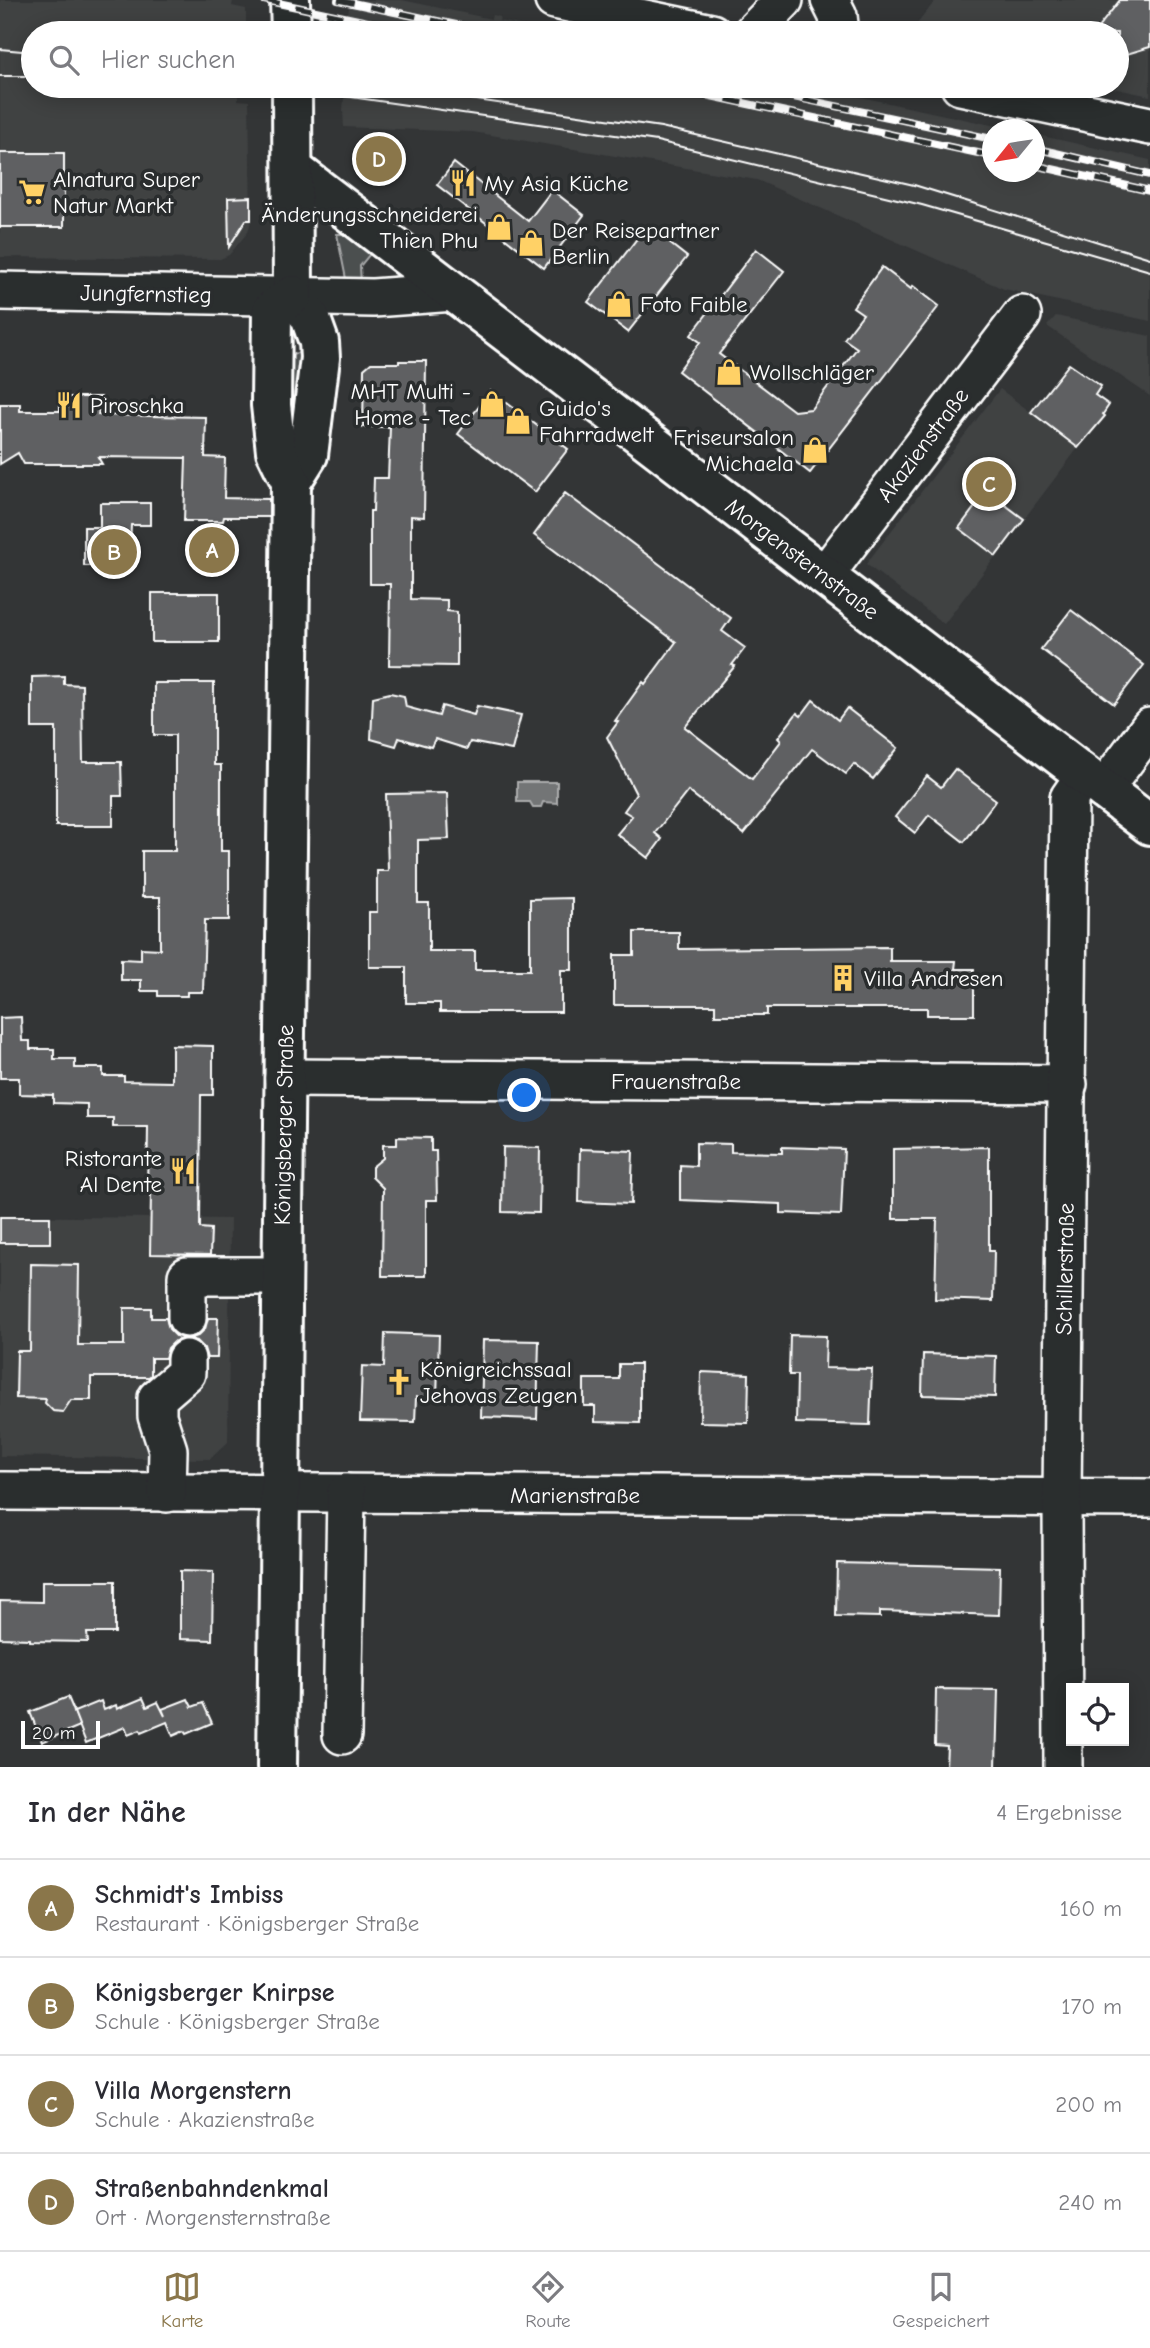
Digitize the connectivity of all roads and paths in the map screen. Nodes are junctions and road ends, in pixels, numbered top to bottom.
1 (290, 0) edge
2 (554, 0) edge
3 (784, 0) edge
4 (830, 0) edge
5 (291, 21) edge
6 (655, 21) edge
7 (764, 21) edge
8 (838, 21) edge
9 (292, 98) edge
10 (1018, 98) edge
11 (1150, 125) edge
12 (294, 170) junction
13 (0, 292) edge
14 (454, 292) junction
15 (293, 295) junction
16 (1022, 315) dead end
17 (824, 576) junction
18 (1150, 727) edge
19 (1094, 783) junction
20 (1150, 825) edge
21 (284, 1078) junction
22 (1068, 1084) junction
23 (282, 1276) junction
24 (187, 1318) dead end
25 (186, 1359) dead end
26 (0, 1491) edge
27 (167, 1493) junction
28 (280, 1493) junction
29 (346, 1493) junction
30 (1062, 1498) junction
31 (1150, 1498) edge
32 (342, 1735) dead end
33 (277, 1767) edge
34 (1063, 1767) edge

1 - 5 main road
2 - 6 street
3 - 7 street
4 - 8 street
9 - 12 main road
10 - 11 street
12 - 14 main road, Morgensternstraße
12 - 15 main road
13 - 15 street, Jungfernstieg
14 - 15 street
14 - 17 main road, Morgensternstraße
15 - 21 main road, Königsberger Straße
16 - 17 street, Akazienstraße
17 - 19 main road, Morgensternstraße
18 - 19 street, Schillerstraße
19 - 20 main road, Morgensternstraße
19 - 22 street, Schillerstraße
21 - 22 street, Frauenstraße
21 - 23 main road, Königsberger Straße
22 - 30 street, Schillerstraße
23 - 24 street
23 - 28 main road, Königsberger Straße
25 - 27 street
26 - 27 street, Marienstraße
27 - 28 street, Marienstraße
28 - 29 street, Marienstraße
28 - 33 main road, Königsberger Straße
29 - 30 street, Marienstraße
29 - 32 street
30 - 31 street, Marienstraße
30 - 34 street, Schillerstraße

